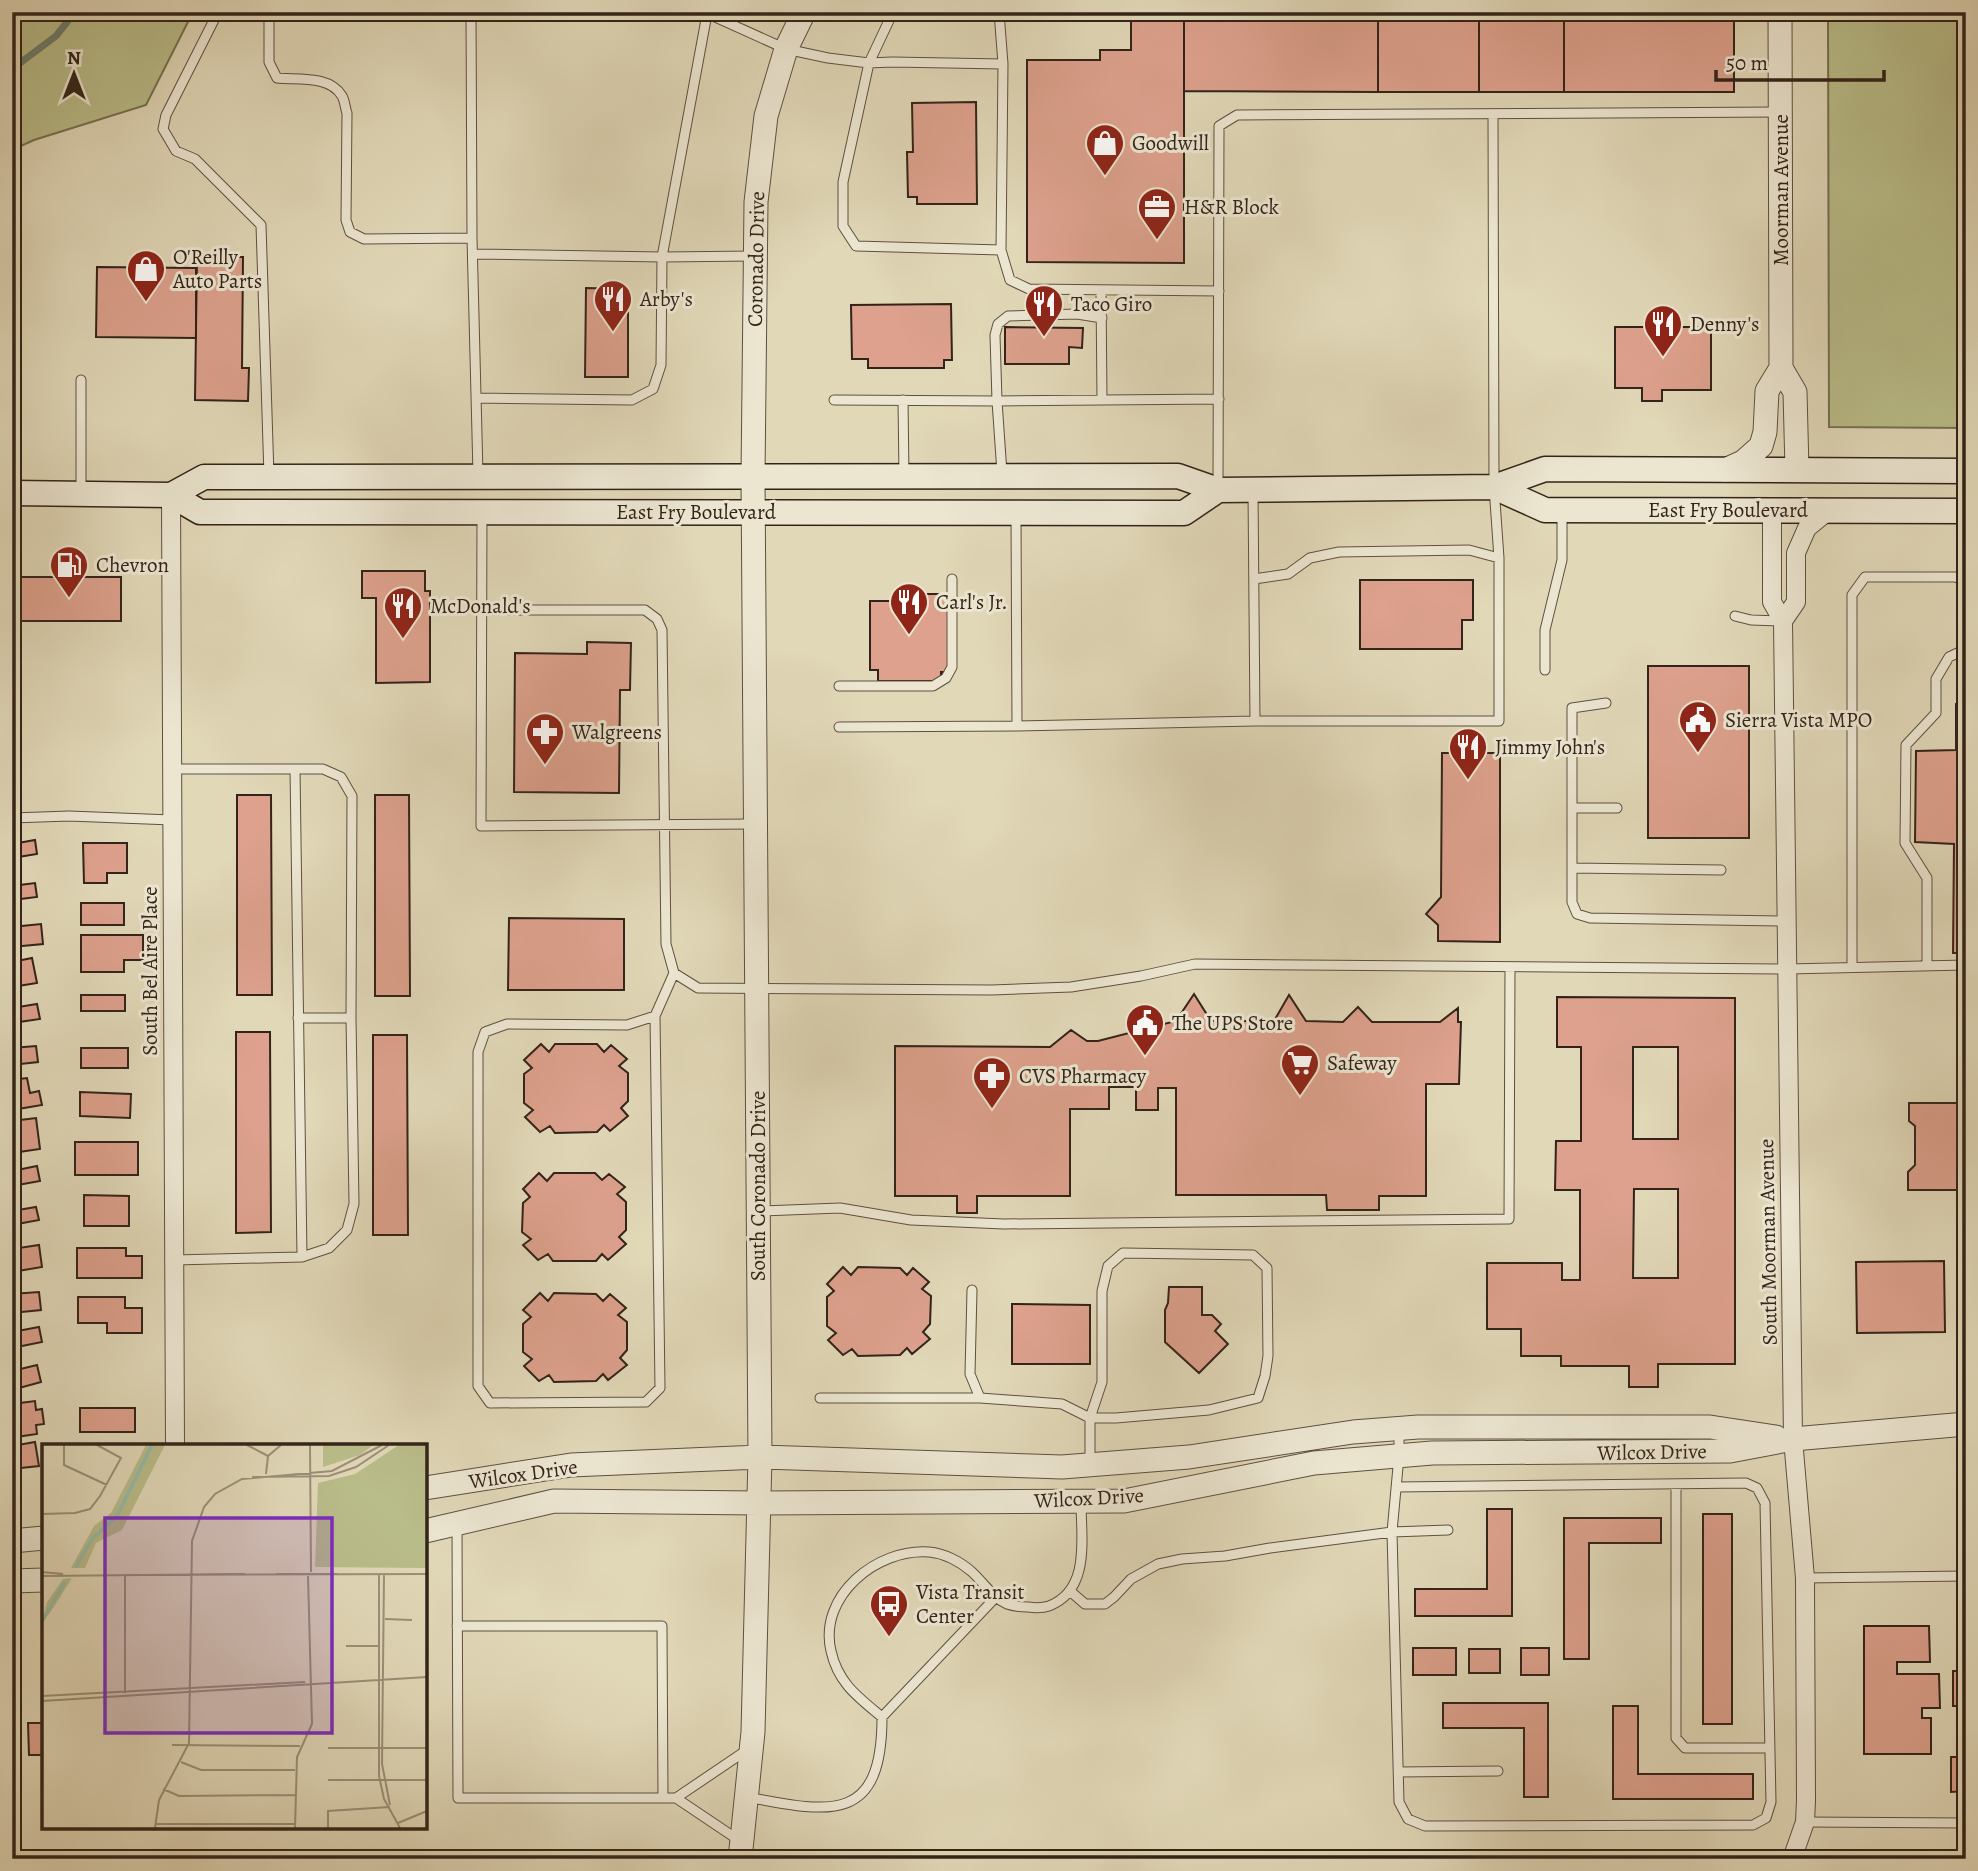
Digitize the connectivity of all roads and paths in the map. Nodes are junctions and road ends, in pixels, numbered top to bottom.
1 (218, 12) edge
2 (269, 12) edge
3 (471, 12) edge
4 (804, 12) edge
5 (892, 12) edge
6 (999, 12) edge
7 (1780, 12) edge
8 (705, 13) edge
9 (786, 50) junction
10 (869, 63) junction
11 (1003, 64) junction
12 (1780, 112) junction
13 (1493, 114) junction
14 (472, 238) junction
15 (1001, 250) junction
16 (473, 254) junction
17 (755, 256) junction
18 (662, 257) junction
19 (1101, 290) junction
20 (1219, 291) junction
21 (1102, 318) junction
22 (1781, 368) junction
23 (81, 380) dead end
24 (476, 398) junction
25 (1102, 399) junction
26 (1219, 399) junction
27 (834, 400) dead end
28 (903, 400) junction
29 (997, 401) junction
30 (1725, 470) junction
31 (1797, 470) junction
32 (1966, 471) edge
33 (478, 475) junction
34 (904, 475) junction
35 (1002, 475) junction
36 (269, 477) junction
37 (752, 477) junction
38 (1494, 487) junction
39 (1253, 489) junction
40 (1218, 490) junction
41 (12, 493) edge
42 (81, 493) junction
43 (171, 495) junction
44 (1562, 510) junction
45 (1772, 510) junction
46 (1829, 510) junction
47 (1966, 511) edge
48 (482, 512) junction
49 (753, 512) junction
50 (1016, 513) junction
51 (1499, 558) junction
52 (952, 579) dead end
53 (1254, 579) junction
54 (1966, 581) edge
55 (482, 610) junction
56 (1735, 616) dead end
57 (1783, 621) junction
58 (1966, 649) edge
59 (1545, 670) dead end
60 (839, 686) dead end
61 (1606, 703) dead end
62 (1255, 721) junction
63 (1017, 726) junction
64 (839, 727) dead end
65 (172, 769) junction
66 (295, 769) junction
67 (1572, 808) junction
68 (1617, 808) dead end
69 (12, 818) edge
70 (172, 820) junction
71 (756, 824) junction
72 (666, 825) junction
73 (1572, 868) junction
74 (1721, 870) dead end
75 (1787, 921) junction
76 (1966, 965) edge
77 (1927, 966) junction
78 (1852, 967) junction
79 (1510, 968) junction
80 (1788, 969) junction
81 (674, 973) junction
82 (757, 987) junction
83 (655, 1016) junction
84 (298, 1018) junction
85 (351, 1018) junction
86 (758, 1211) junction
87 (302, 1257) junction
88 (174, 1259) junction
89 (972, 1290) dead end
90 (820, 1398) dead end
91 (980, 1398) junction
92 (1090, 1418) junction
93 (1966, 1424) edge
94 (1399, 1429) junction
95 (1793, 1439) junction
96 (175, 1444) edge
97 (1399, 1456) junction
98 (760, 1457) junction
99 (1090, 1465) junction
100 (1676, 1484) junction
101 (1396, 1486) junction
102 (427, 1488) edge
103 (1081, 1501) junction
104 (759, 1503) junction
105 (457, 1524) junction
106 (1448, 1530) dead end
107 (427, 1531) edge
108 (1392, 1532) junction
109 (42, 1538) edge
110 (12, 1541) edge
111 (1966, 1576) edge
112 (1805, 1578) junction
113 (42, 1580) edge
114 (12, 1581) edge
115 (1070, 1591) junction
116 (996, 1597) junction
117 (457, 1626) junction
118 (882, 1717) junction
119 (751, 1748) junction
120 (1770, 1748) junction
121 (1498, 1771) dead end
122 (1398, 1772) junction
123 (746, 1797) junction
124 (663, 1798) junction
125 (676, 1798) junction
126 (1805, 1822) junction
127 (1966, 1823) edge
128 (741, 1850) edge
129 (1966, 1857) edge
130 (1793, 1858) edge

1 - 36 lane
2 - 14 lane
3 - 14 lane
4 - 9 street, Coronado Drive
5 - 10 lane
6 - 11 lane
7 - 12 street, Moorman Avenue
8 - 9 lane
8 - 18 lane
9 - 10 lane
9 - 17 street, Coronado Drive
10 - 11 lane
10 - 15 lane
11 - 15 lane
12 - 13 lane
12 - 22 street, Moorman Avenue
13 - 20 lane
13 - 38 lane
14 - 16 lane
15 - 19 lane
16 - 18 lane
16 - 24 lane
17 - 18 lane
17 - 37 street, Coronado Drive
18 - 24 lane
19 - 20 lane
19 - 21 lane
20 - 26 lane
21 - 25 lane
21 - 29 lane
22 - 30 street, Moorman Avenue
22 - 31 street, Moorman Avenue
23 - 42 lane
24 - 33 lane
25 - 26 lane
25 - 29 lane
26 - 40 lane
27 - 28 lane
28 - 29 lane
28 - 34 lane
29 - 35 lane
30 - 31 main road, East Fry Boulevard
30 - 38 main road, East Fry Boulevard
31 - 32 main road, East Fry Boulevard
33 - 36 main road, East Fry Boulevard
33 - 37 main road, East Fry Boulevard
34 - 35 main road, East Fry Boulevard
34 - 37 main road, East Fry Boulevard
35 - 40 main road, East Fry Boulevard
36 - 43 main road, East Fry Boulevard
37 - 49 street, Coronado Drive
38 - 39 main road, East Fry Boulevard
38 - 44 main road, East Fry Boulevard
38 - 51 lane
39 - 40 main road, East Fry Boulevard
39 - 53 lane
40 - 50 main road, East Fry Boulevard
41 - 42 main road, East Fry Boulevard
42 - 43 main road, East Fry Boulevard
43 - 48 main road, East Fry Boulevard
43 - 65 street, South Bel Aire Place
44 - 45 main road, East Fry Boulevard
44 - 59 lane
45 - 46 main road, East Fry Boulevard
45 - 57 street, South Moorman Avenue
46 - 47 main road, East Fry Boulevard
46 - 57 street, South Moorman Avenue
48 - 49 main road, East Fry Boulevard
48 - 55 lane
49 - 50 main road, East Fry Boulevard
49 - 71 street, South Coronado Drive
50 - 63 lane
51 - 53 lane
51 - 62 lane
52 - 60 lane
53 - 62 lane
54 - 78 lane
55 - 72 lane
55 - 72 lane
56 - 57 lane
57 - 75 street, South Moorman Avenue
58 - 77 lane
61 - 67 lane
62 - 63 lane
63 - 64 lane
65 - 66 lane
65 - 70 street, South Bel Aire Place
66 - 84 lane
66 - 85 lane
67 - 68 lane
67 - 73 lane
69 - 70 lane
70 - 88 street, South Bel Aire Place
71 - 72 lane
71 - 82 street, South Coronado Drive
72 - 81 lane
73 - 74 lane
73 - 75 lane
75 - 80 street, South Moorman Avenue
76 - 77 lane
77 - 78 lane
78 - 80 lane
79 - 80 lane
79 - 82 lane
79 - 86 lane
80 - 95 street, South Moorman Avenue
81 - 82 lane
81 - 83 lane
82 - 86 street, South Coronado Drive
83 - 83 lane
84 - 85 lane
84 - 87 lane
85 - 87 lane
86 - 98 street, South Coronado Drive
87 - 88 lane
88 - 96 street, South Bel Aire Place
89 - 91 lane
90 - 91 lane
91 - 92 lane
92 - 92 lane
92 - 99 lane
93 - 95 street, Wilcox Drive
94 - 95 street, Wilcox Drive
94 - 97 lane
94 - 99 street, Wilcox Drive
95 - 97 street, Wilcox Drive
95 - 112 street, South Moorman Avenue
97 - 101 lane
97 - 103 street, Wilcox Drive
98 - 99 street, Wilcox Drive
98 - 102 street, Wilcox Drive
98 - 104 street, South Coronado Drive
100 - 101 lane
100 - 120 lane
100 - 120 lane
101 - 108 lane
103 - 104 street, Wilcox Drive
103 - 115 lane
104 - 105 street, Wilcox Drive
104 - 119 street, South Coronado Drive
105 - 107 street, Wilcox Drive
105 - 117 lane
106 - 108 lane
108 - 115 lane
108 - 122 lane
109 - 110 street
111 - 112 lane
112 - 126 street, South Moorman Avenue
113 - 114 street
115 - 116 lane
116 - 118 lane
116 - 118 lane
117 - 124 lane
117 - 124 lane
118 - 123 lane
119 - 123 street, South Coronado Drive
119 - 125 lane
120 - 122 lane
121 - 122 lane
123 - 128 street, South Coronado Drive
124 - 125 lane
125 - 128 lane
126 - 127 lane
126 - 130 street, South Moorman Avenue
129 - 130 lane

